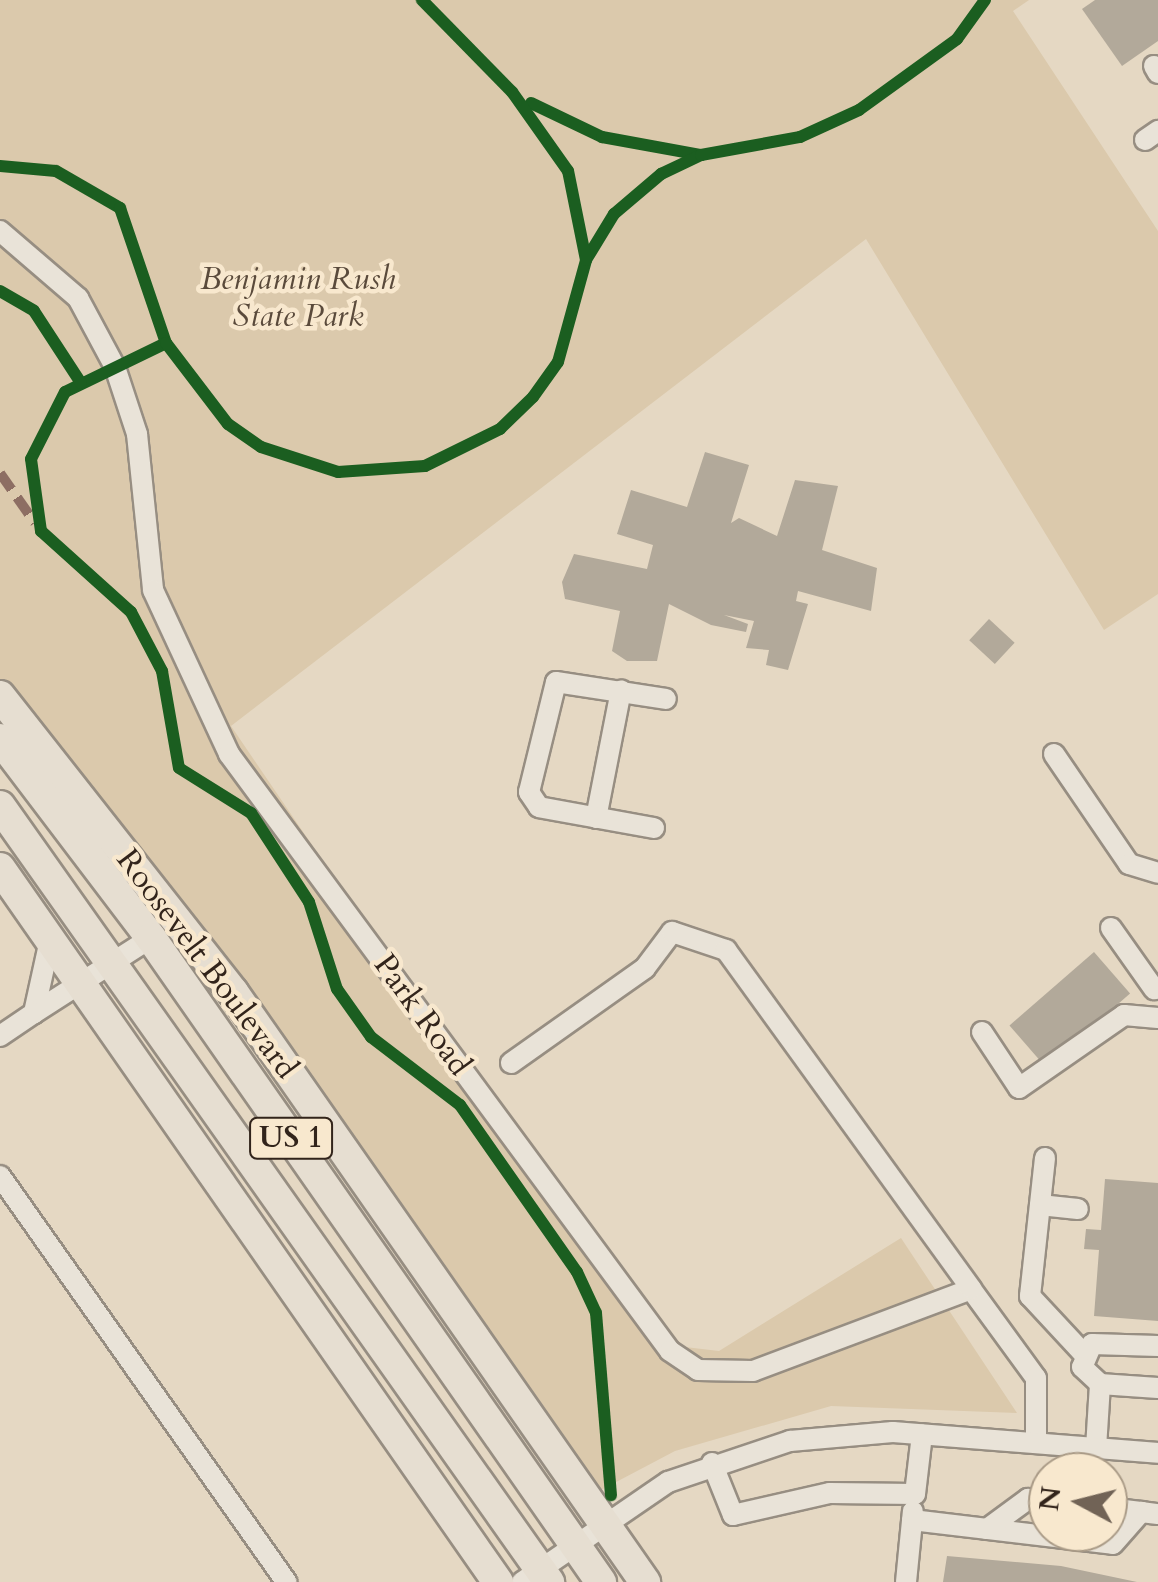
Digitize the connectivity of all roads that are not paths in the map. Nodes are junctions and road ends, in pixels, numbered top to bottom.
1 (2, 235) edge
2 (621, 690) junction
3 (0, 696) edge
4 (666, 699) dead end
5 (0, 739) edge
6 (1054, 754) dead end
7 (0, 806) edge
8 (596, 818) junction
9 (654, 828) dead end
10 (0, 868) edge
11 (1158, 872) edge
12 (1111, 928) dead end
13 (151, 938) junction
14 (50, 940) junction
15 (114, 962) junction
16 (81, 984) junction
17 (1156, 987) edge
18 (34, 1013) junction
19 (1124, 1015) junction
20 (1158, 1018) edge
21 (982, 1032) dead end
22 (0, 1036) edge
23 (512, 1064) dead end
24 (1044, 1158) dead end
25 (0, 1176) edge
26 (1040, 1206) junction
27 (1078, 1209) dead end
28 (972, 1290) junction
29 (1158, 1346) edge
30 (1083, 1354) junction
31 (1100, 1384) junction
32 (1158, 1388) edge
33 (922, 1434) junction
34 (1036, 1443) junction
35 (1096, 1448) junction
36 (1158, 1453) edge
37 (712, 1464) junction
38 (915, 1494) junction
39 (1028, 1499) edge
40 (1149, 1513) edge
41 (912, 1520) junction
42 (604, 1523) junction
43 (986, 1529) junction
44 (575, 1544) junction
45 (537, 1578) edge
46 (286, 1582) edge
47 (498, 1582) edge
48 (601, 1582) edge
49 (645, 1582) edge
50 (906, 1582) edge

1 - 28 street, Park Road
2 - 4 street
2 - 8 street
2 - 8 street
3 - 42 highway, Roosevelt Boulevard / US 1
5 - 13 highway, Roosevelt Boulevard / US 1
6 - 11 street
7 - 15 highway, US 1
8 - 9 street
10 - 14 highway, US 1
12 - 17 street
13 - 15 street
13 - 44 highway, Roosevelt Boulevard / US 1
14 - 16 highway, US 1
14 - 18 street
15 - 16 street
15 - 45 highway, US 1
16 - 18 street
16 - 47 highway, US 1
17 - 19 street
18 - 22 street
19 - 20 street
19 - 21 street
23 - 28 street
24 - 26 street
25 - 46 street
26 - 27 street
26 - 30 street
28 - 34 street
29 - 30 street
30 - 31 street
31 - 32 street
31 - 35 street
33 - 34 street
33 - 37 street
33 - 38 street
34 - 35 street
35 - 36 street
37 - 38 street
37 - 42 street
38 - 41 street
39 - 43 street
40 - 43 street
41 - 43 street
41 - 50 street
42 - 44 street
42 - 49 highway, Roosevelt Boulevard / US 1
44 - 45 street
44 - 48 highway, Roosevelt Boulevard / US 1

